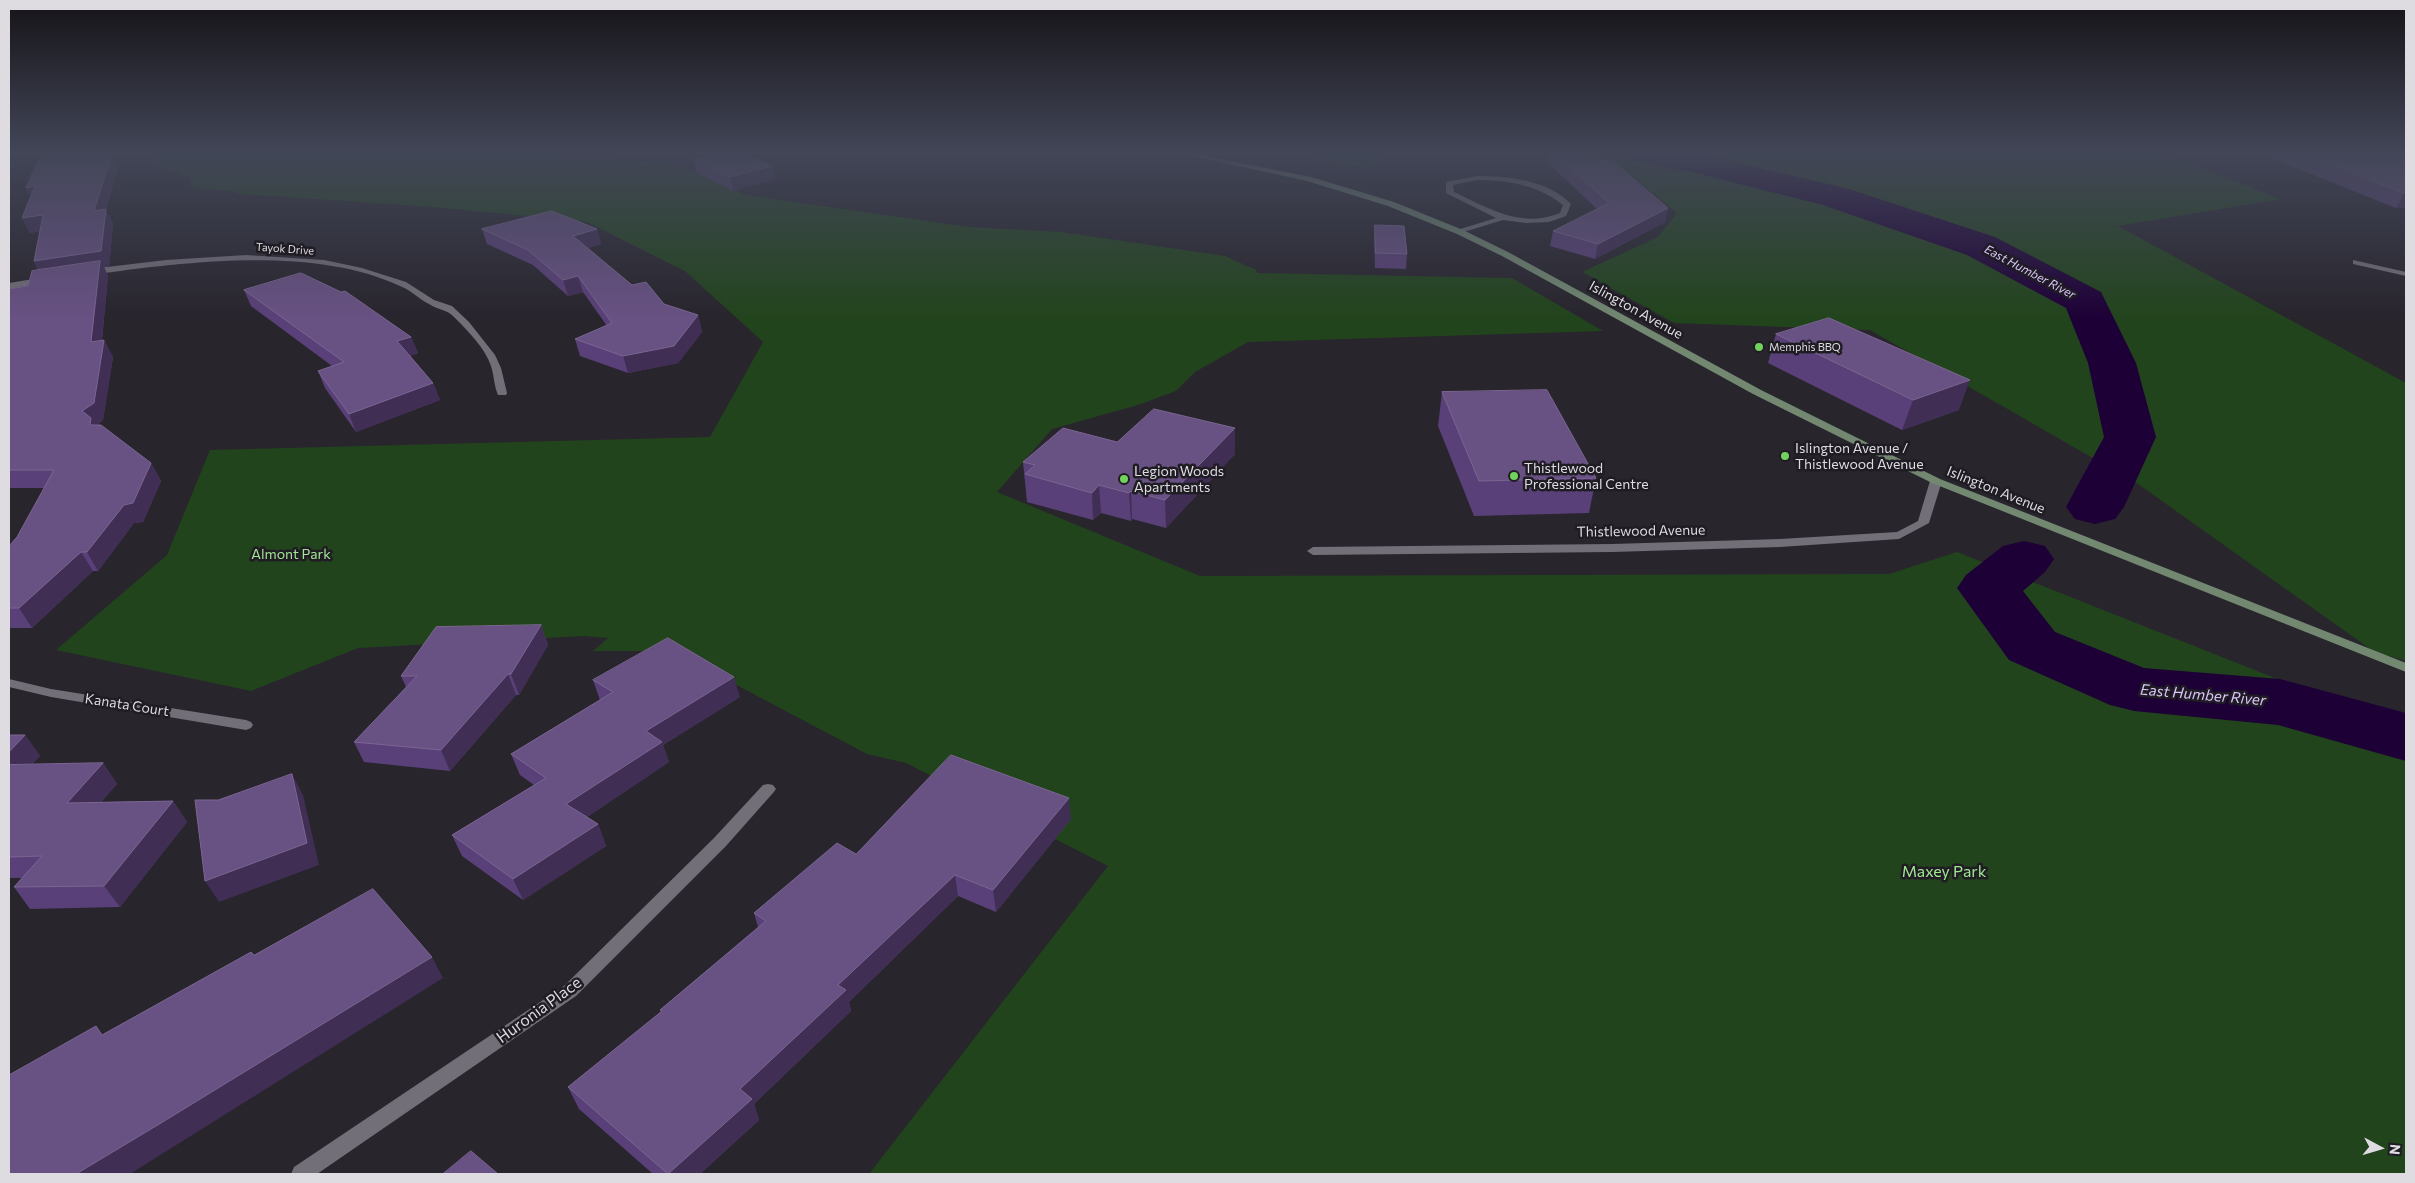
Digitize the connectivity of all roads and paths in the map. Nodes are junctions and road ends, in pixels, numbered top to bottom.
1 (1404, 209) edge
2 (1485, 209) edge
3 (1565, 209) edge
4 (1503, 218) junction
5 (1460, 232) junction
6 (2356, 262) dead end
7 (84, 273) edge
8 (2406, 274) edge
9 (55, 278) edge
10 (9, 286) edge
11 (502, 393) dead end
12 (1936, 481) junction
13 (1313, 551) dead end
14 (2406, 668) edge
15 (9, 683) edge
16 (246, 725) dead end
17 (768, 789) dead end
18 (301, 1174) edge

1 - 5 main road, Islington Avenue
2 - 4 street
3 - 4 street
4 - 5 street
5 - 12 main road, Islington Avenue
6 - 8 street
7 - 11 street, Tayok Drive
9 - 10 street
12 - 13 street, Thistlewood Avenue
12 - 14 main road, Islington Avenue
15 - 16 street, Kanata Court
17 - 18 street, Huronia Place

